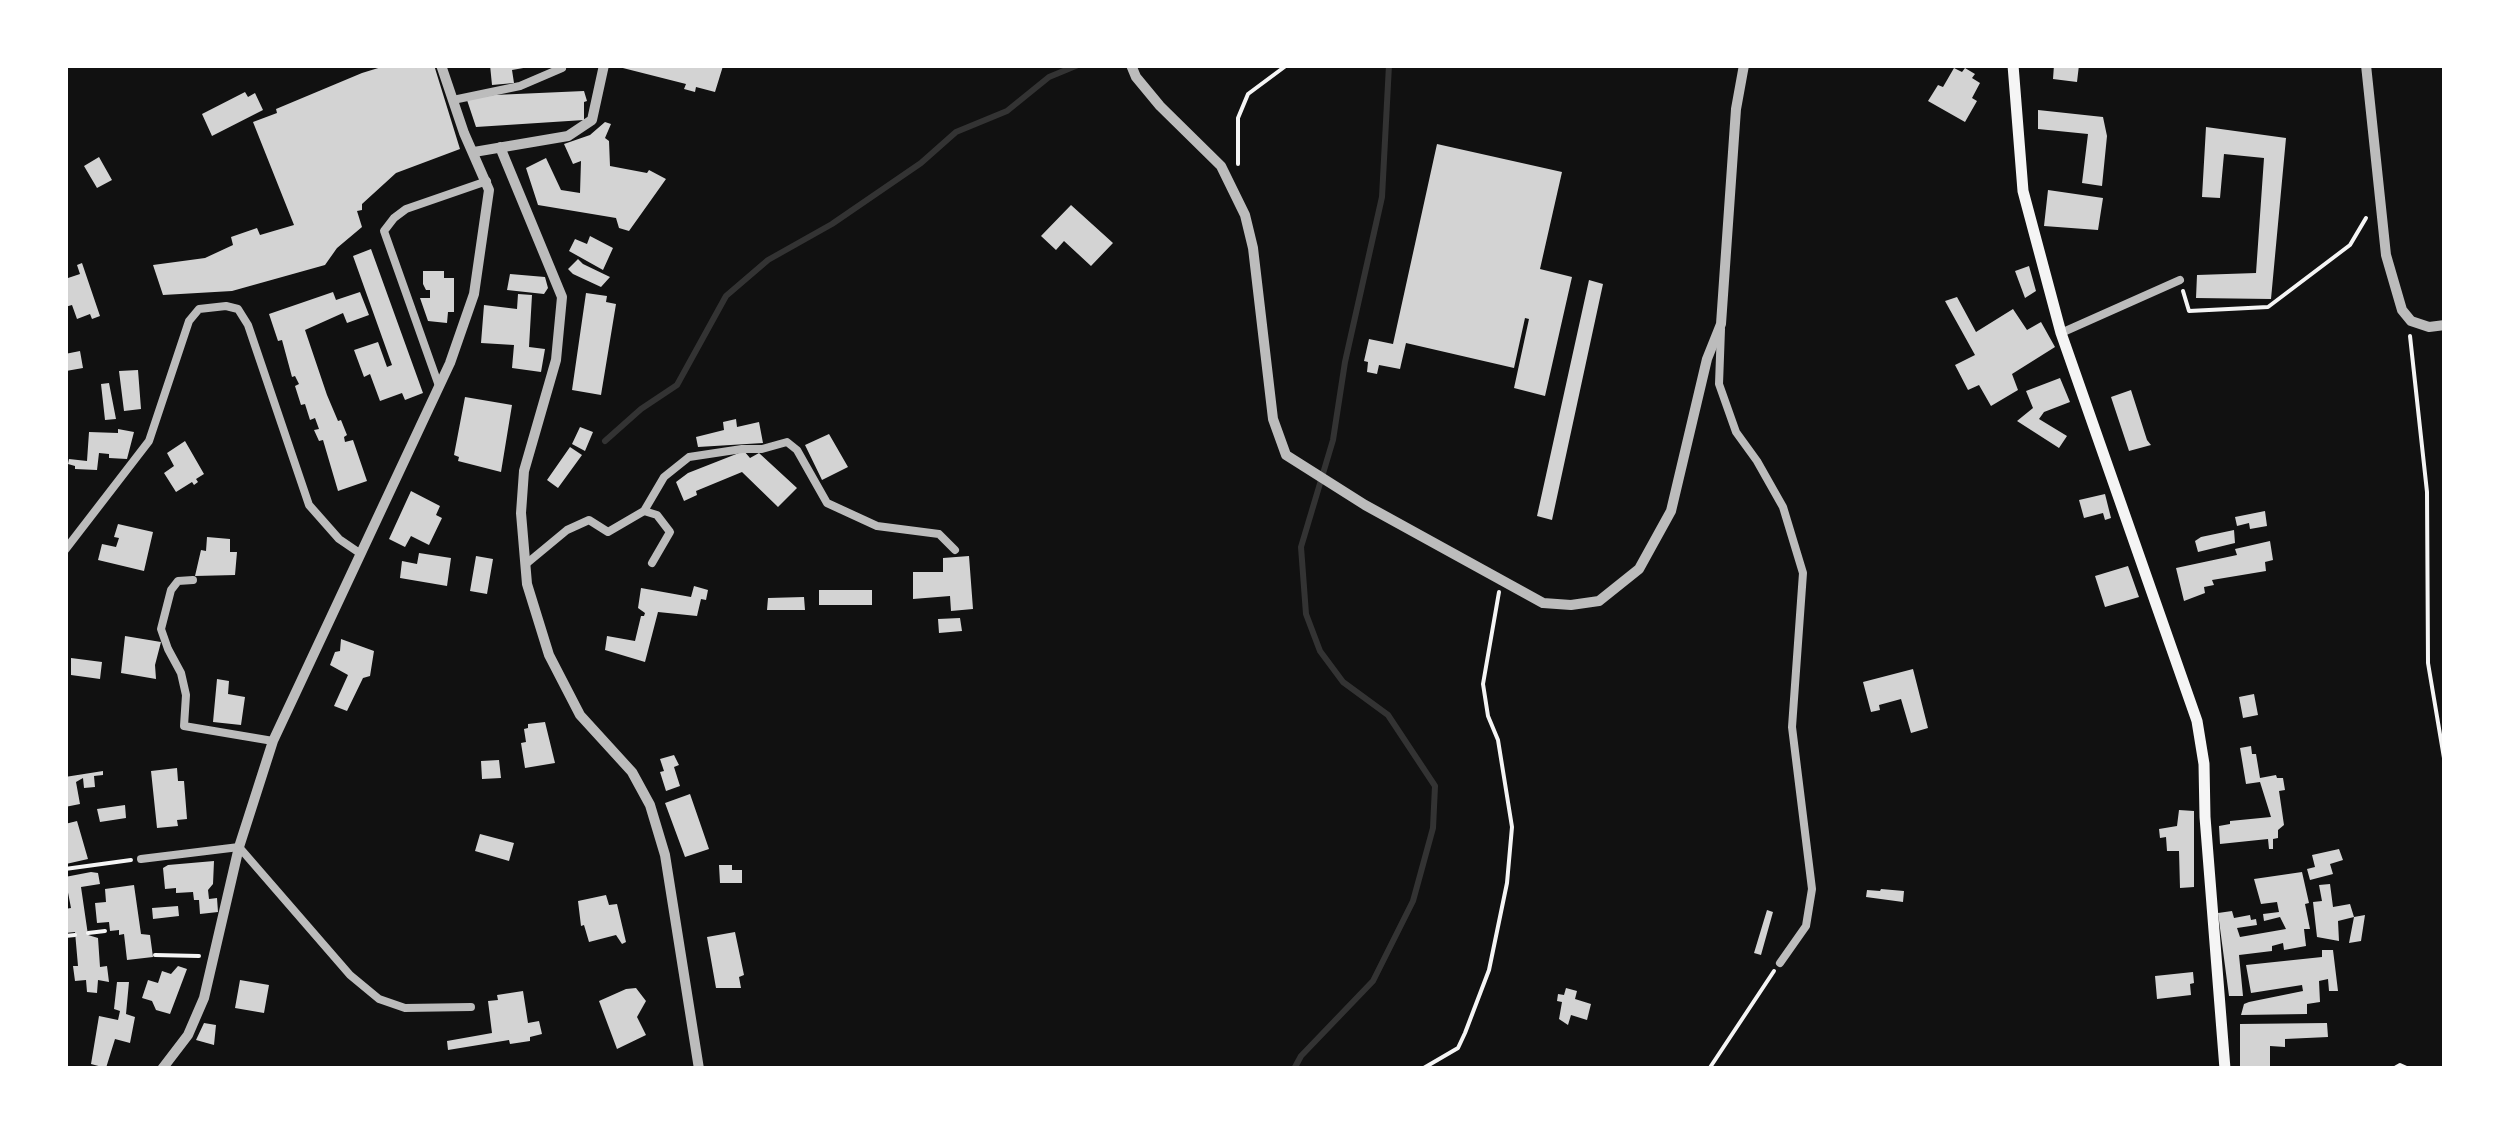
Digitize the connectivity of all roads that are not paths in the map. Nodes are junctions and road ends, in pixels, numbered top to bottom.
1 (440, 65) edge
2 (604, 65) edge
3 (1131, 65) edge
4 (1744, 65) edge
5 (2013, 65) edge
6 (2366, 65) edge
7 (562, 68) dead end
8 (453, 100) junction
9 (500, 147) junction
10 (474, 152) junction
11 (487, 181) junction
12 (2180, 280) road end
13 (1721, 324) junction
14 (2445, 325) edge
15 (2061, 333) junction
16 (438, 386) junction
17 (644, 512) junction
18 (65, 550) edge
19 (955, 550) dead end
20 (361, 554) junction
21 (652, 563) dead end
22 (526, 564) junction
23 (193, 580) dead end
24 (273, 742) junction
25 (238, 847) junction
26 (141, 859) road end
27 (1780, 963) road end
28 (470, 1007) dead end
29 (162, 1069) edge
30 (699, 1069) edge
31 (2225, 1069) edge

1 - 8 street
2 - 9 street
3 - 13 street
4 - 13 street
5 - 15 main road
6 - 14 street
7 - 8 street
8 - 10 street
9 - 10 street
9 - 22 street
10 - 11 street
11 - 16 street
11 - 16 street
12 - 15 street
13 - 27 street
15 - 31 main road
16 - 20 street
17 - 19 street
17 - 21 street
17 - 22 street
18 - 20 street
20 - 24 street
22 - 30 street
23 - 24 street
24 - 25 street
25 - 26 street
25 - 28 street
25 - 29 street

